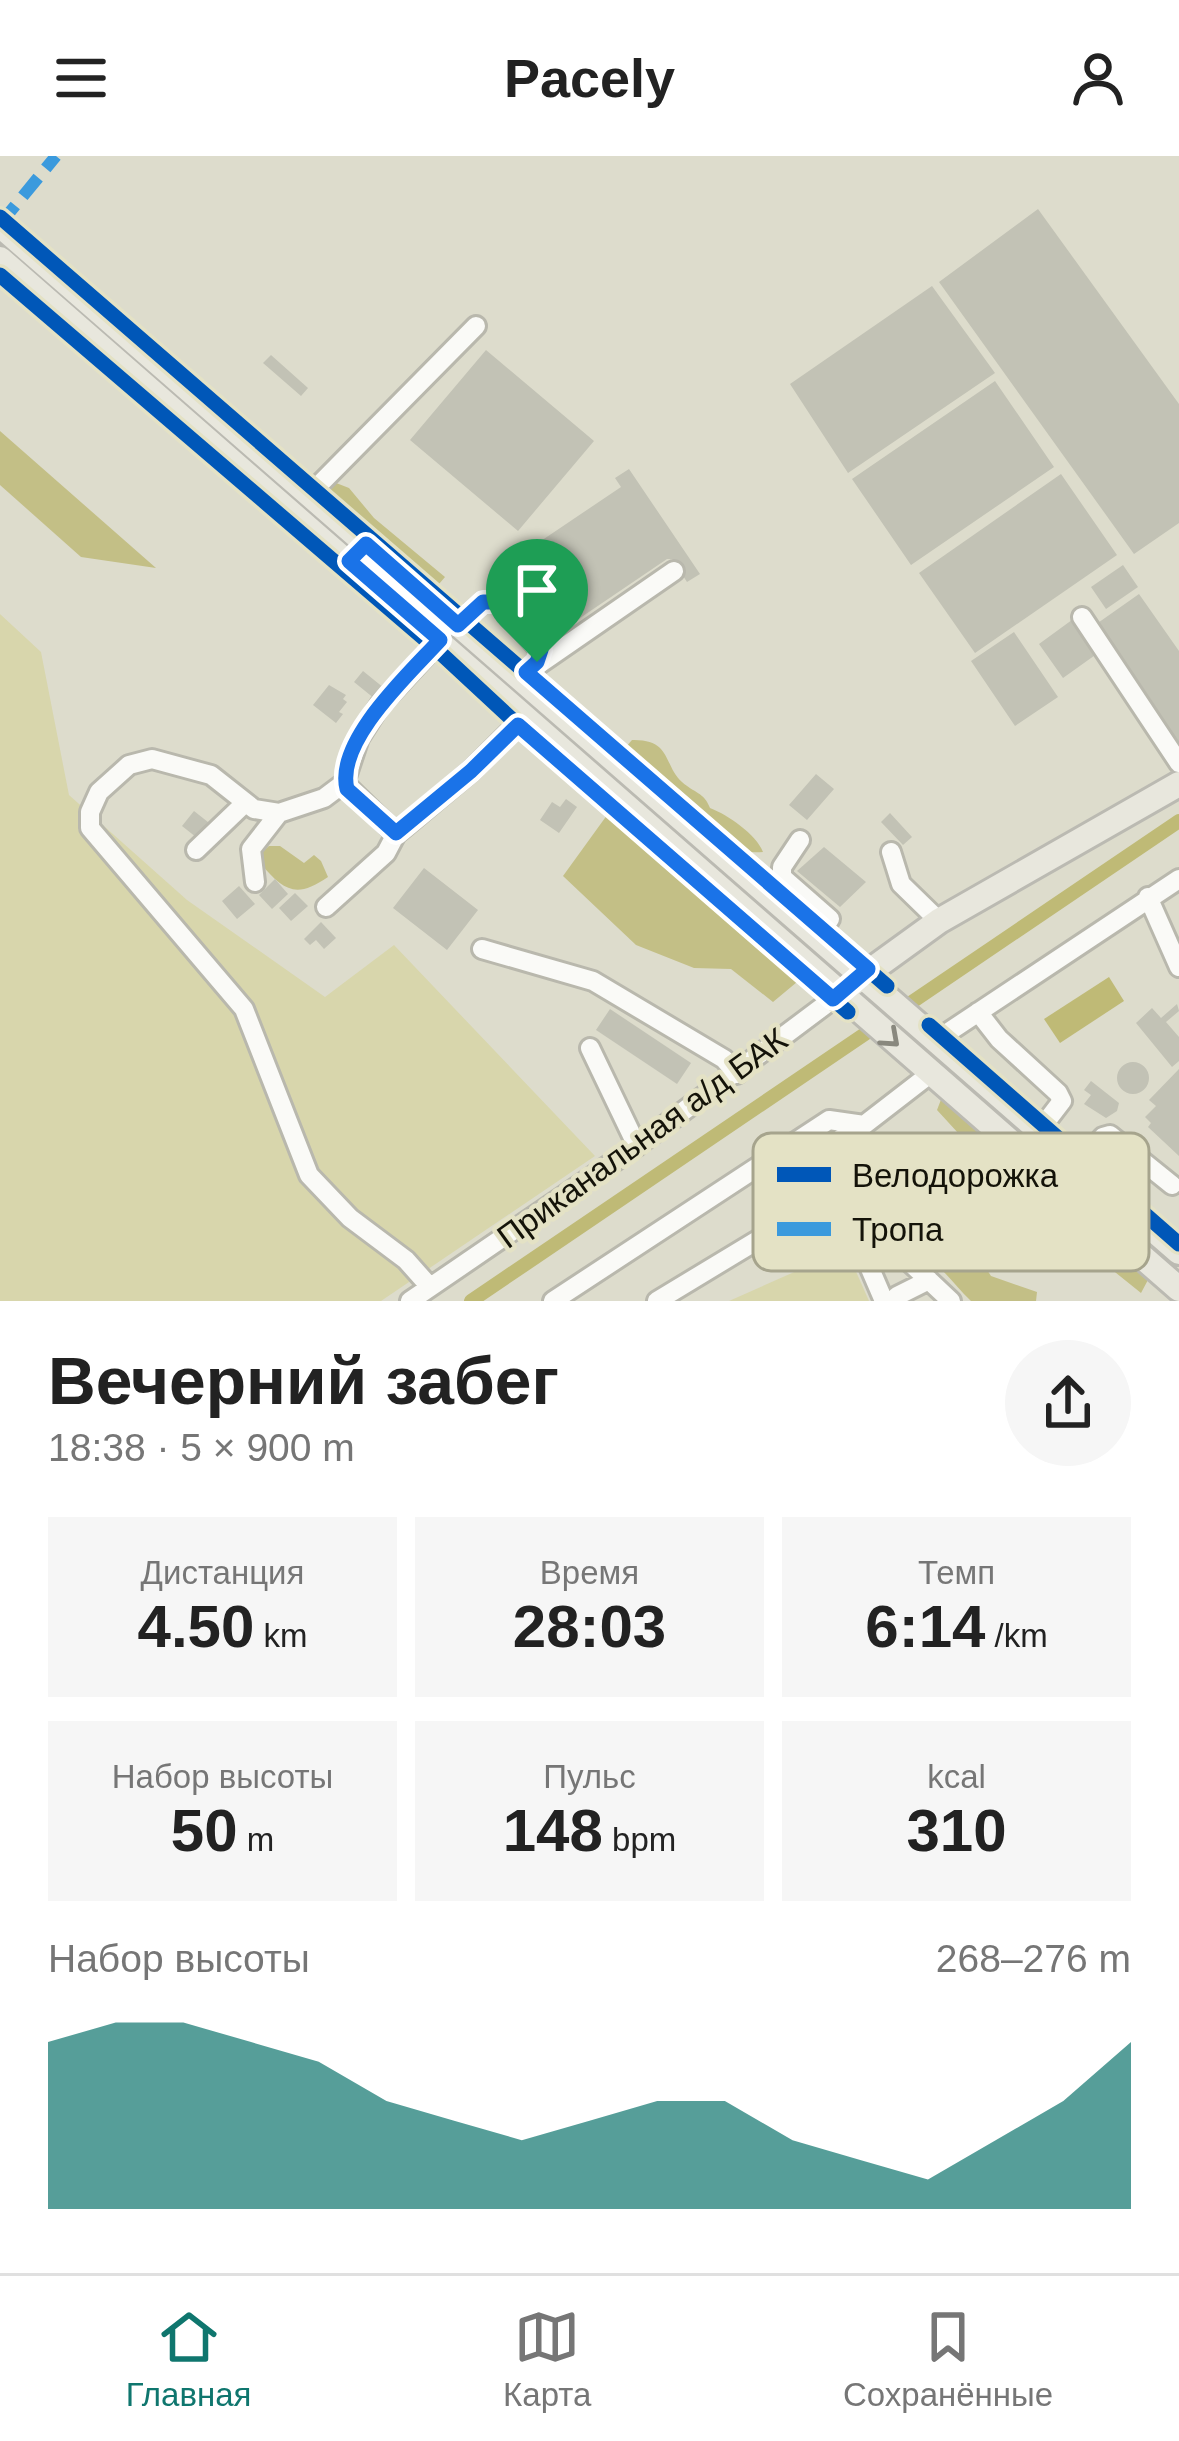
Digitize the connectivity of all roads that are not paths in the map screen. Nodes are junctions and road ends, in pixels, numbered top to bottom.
1 (0, 225) edge
2 (0, 259) edge
3 (476, 326) dead end
4 (309, 495) junction
5 (357, 553) junction
6 (674, 571) dead end
7 (1082, 617) dead end
8 (449, 632) junction
9 (532, 663) junction
10 (526, 716) junction
11 (1179, 763) edge
12 (618, 779) junction
13 (344, 783) junction
14 (1179, 784) edge
15 (244, 804) junction
16 (279, 813) junction
17 (396, 833) junction
18 (800, 840) dead end
19 (196, 850) dead end
20 (891, 851) dead end
21 (1179, 879) edge
22 (255, 882) dead end
23 (1148, 897) junction
24 (797, 906) junction
25 (326, 907) dead end
26 (830, 919) dead end
27 (939, 921) junction
28 (482, 949) dead end
29 (1179, 968) edge
30 (862, 974) junction
31 (846, 998) junction
32 (978, 1012) junction
33 (930, 1037) junction
34 (590, 1048) dead end
35 (737, 1074) junction
36 (930, 1074) junction
37 (863, 1125) junction
38 (1039, 1132) joint
39 (809, 1133) edge
40 (848, 1133) edge
41 (998, 1133) edge
42 (637, 1147) junction
43 (1149, 1166) edge
44 (753, 1170) edge
45 (1172, 1185) dead end
46 (1149, 1226) edge
47 (753, 1244) edge
48 (1179, 1252) edge
49 (1149, 1263) edge
50 (876, 1271) edge
51 (912, 1271) edge
52 (929, 1280) junction
53 (430, 1288) junction
54 (1179, 1289) edge
55 (671, 1297) edge
56 (891, 1299) edge
57 (410, 1301) edge
58 (554, 1301) edge
59 (951, 1301) edge

1 - 4 main road
2 - 5 main road
3 - 4 street
4 - 5 main road
5 - 8 main road
6 - 9 street
7 - 11 street
8 - 9 main road
8 - 9 street
8 - 10 main road
8 - 13 street
9 - 12 main road
10 - 12 main road
10 - 17 street
12 - 24 main road
12 - 31 main road
13 - 16 street
13 - 17 street
14 - 27 main road, Приканальная а/д БАК
15 - 16 street
15 - 19 street
15 - 53 street
16 - 22 street
17 - 25 street
18 - 24 street
20 - 27 street
21 - 23 street
23 - 29 street
23 - 32 street
24 - 26 street
24 - 30 main road
27 - 30 main road, Приканальная а/д БАК
28 - 35 street
30 - 31 main road, Приканальная а/д БАК
30 - 33 main road
31 - 35 street, Приканальная а/д БАК
31 -> 36 main road
32 - 33 street
32 - 38 street
33 - 38 main road
34 - 42 street
35 - 42 street, Приканальная а/д БАК
36 - 37 street
36 - 41 main road
37 - 39 street
37 - 40 street
42 - 53 street, Приканальная а/д БАК
43 - 45 street
44 - 58 street
46 - 48 main road
47 - 55 street
49 - 54 main road
50 - 56 street
51 - 52 street
52 - 56 street
52 - 59 street
53 - 57 street, Приканальная а/д БАК

